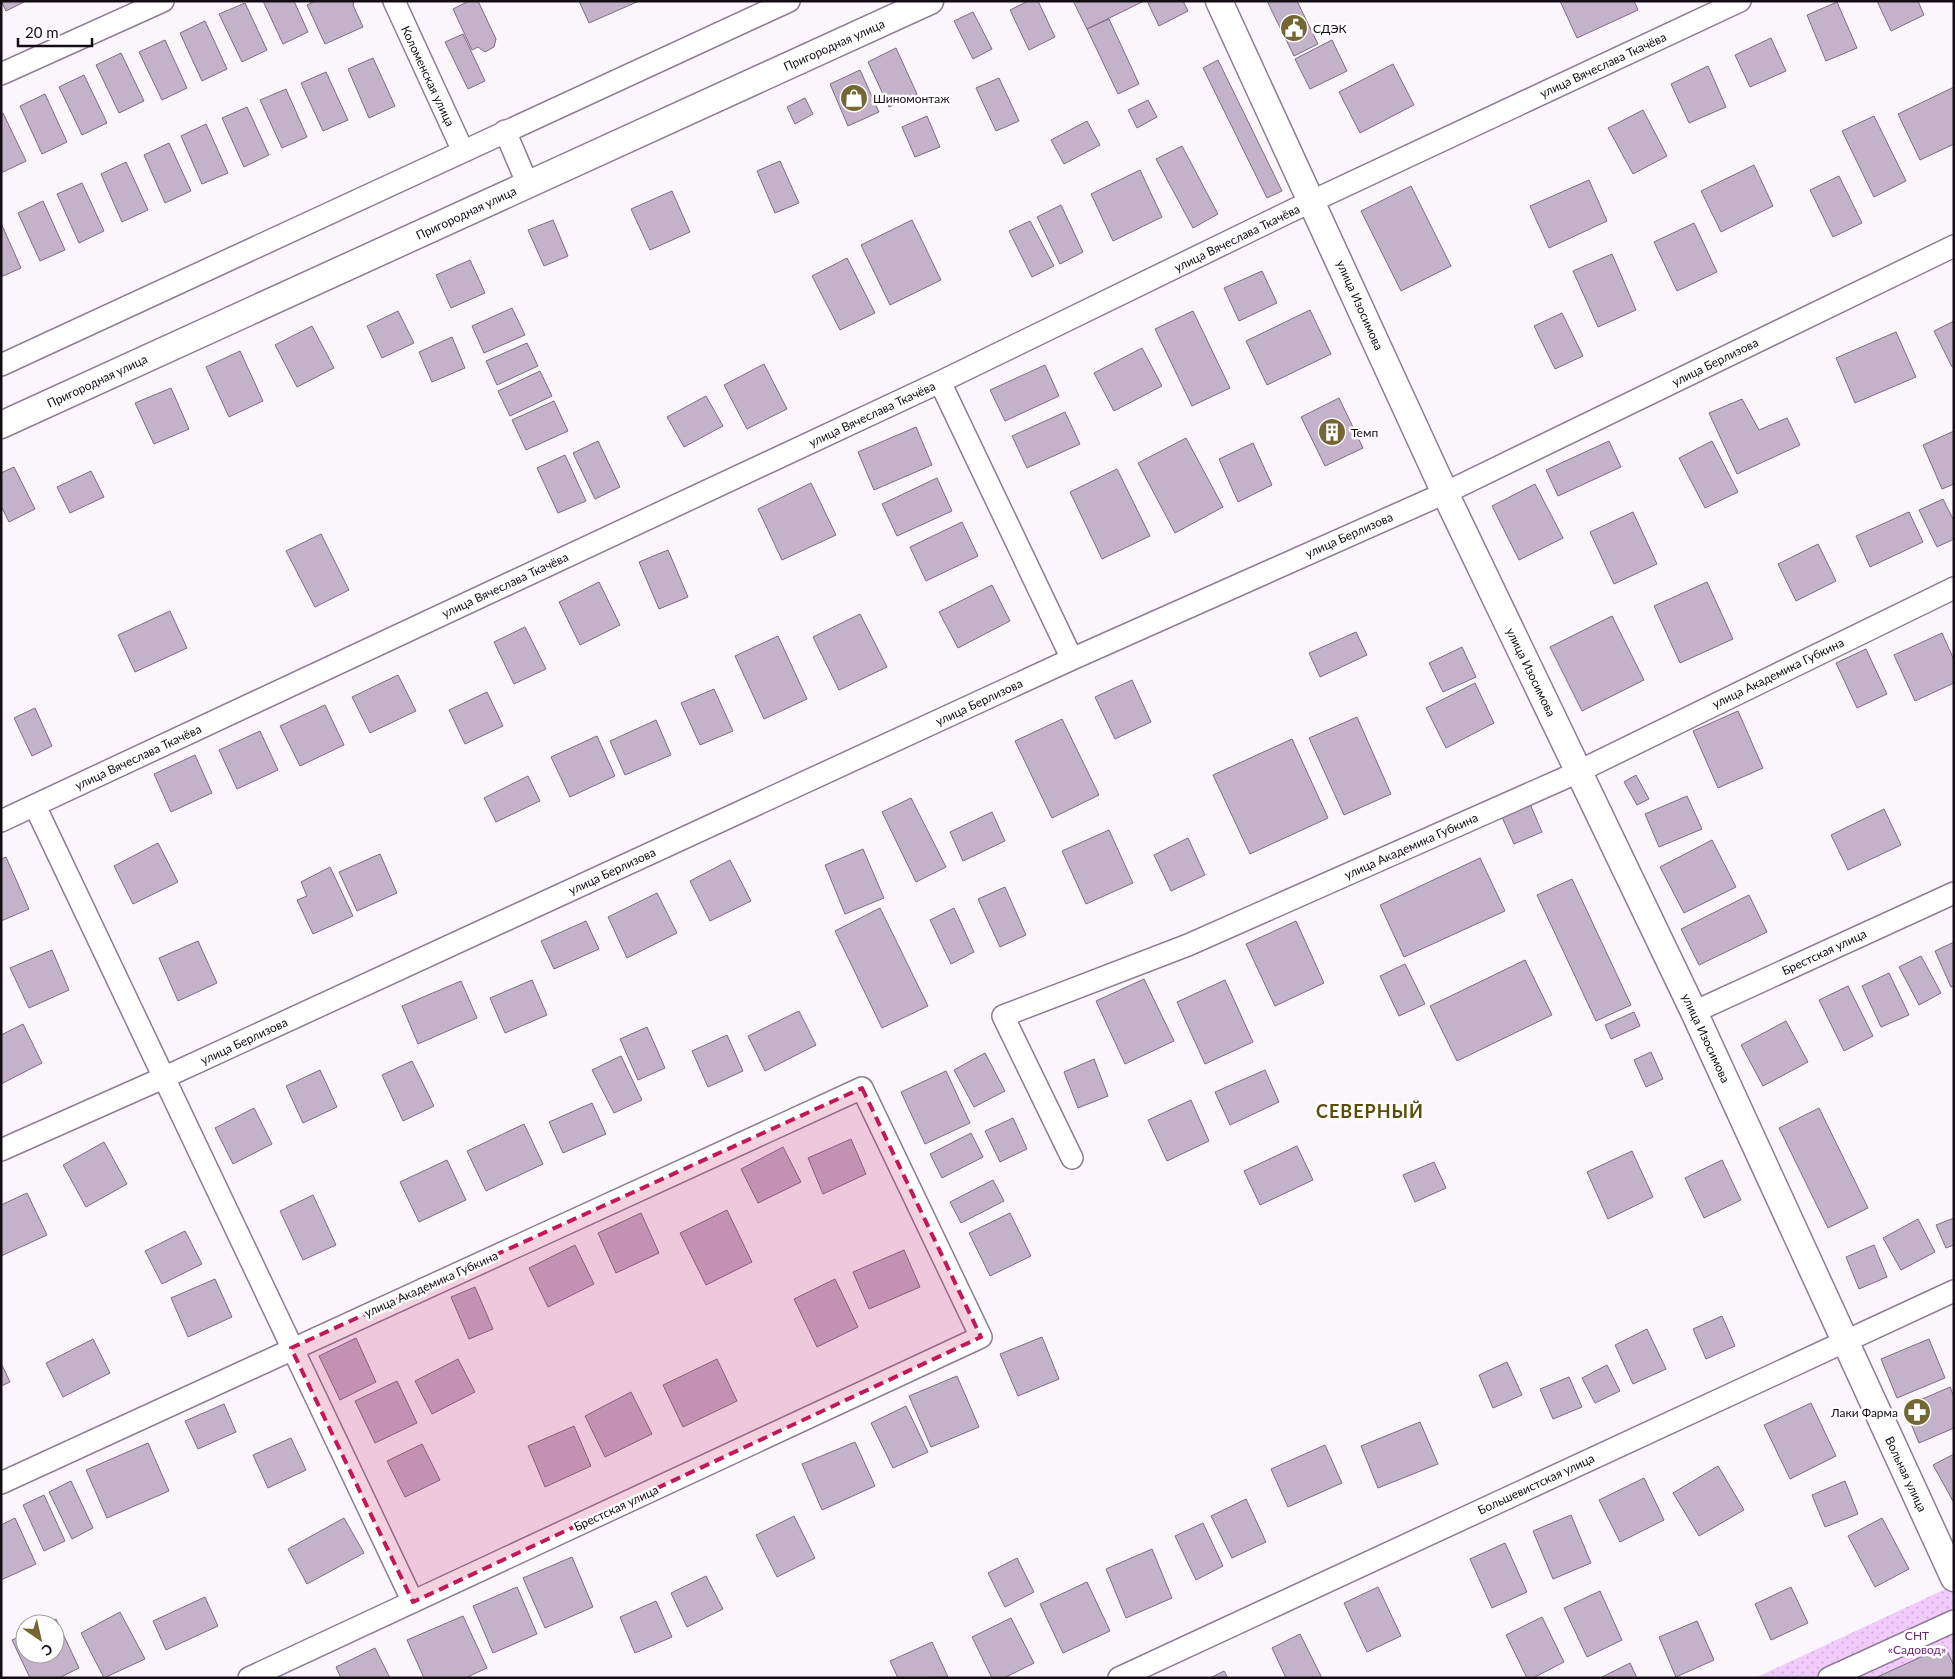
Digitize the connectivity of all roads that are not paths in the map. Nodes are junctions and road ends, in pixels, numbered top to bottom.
1 (163, 1) edge
2 (394, 1) edge
3 (789, 1) edge
4 (930, 1) edge
5 (1219, 1) edge
6 (1740, 1) edge
7 (1, 74) edge
8 (506, 131) junction
9 (463, 151) junction
10 (528, 184) junction
11 (1313, 201) junction
12 (1954, 246) edge
13 (1, 365) edge
14 (940, 382) junction
15 (1, 425) edge
16 (1445, 492) junction
17 (1954, 588) edge
18 (1072, 659) junction
19 (1578, 770) junction
20 (34, 806) junction
21 (1, 821) edge
22 (1954, 892) edge
23 (1694, 1012) junction
24 (163, 1078) junction
25 (1, 1150) edge
26 (1072, 1158) dead end
27 (1954, 1291) edge
28 (982, 1337) joint
29 (1846, 1342) junction
30 (291, 1348) junction
31 (1, 1483) edge
32 (1954, 1578) edge
33 (413, 1602) junction
34 (1954, 1621) edge
35 (249, 1678) edge
36 (1118, 1678) edge
37 (1829, 1678) edge

1 - 7 street
2 - 9 street, Коломенская улица
3 - 8 street
4 - 10 street, Пригородная улица
5 - 11 street, улица Изосимова
6 - 11 street, улица Вячеслава Ткачёва
8 - 9 street
8 - 10 street
9 - 13 street
10 - 15 street, Пригородная улица
11 - 14 street, улица Вячеслава Ткачёва
11 - 16 street, улица Изосимова
12 - 16 street, улица Берлизова
14 - 18 street
14 - 20 street, улица Вячеслава Ткачёва
16 - 18 street, улица Берлизова
16 - 19 street, улица Изосимова
17 - 19 street, улица Академика Губкина
18 - 24 street, улица Берлизова
19 - 23 street, улица Изосимова
19 - 26 street, улица Академика Губкина
20 - 21 street, улица Вячеслава Ткачёва
20 - 24 street
22 - 23 street, Брестская улица
23 - 29 street, улица Изосимова
24 - 25 street, улица Берлизова
24 - 30 street
27 - 29 street, Большевистская улица
28 - 30 street, улица Академика Губкина
28 - 33 street, Брестская улица
29 - 32 street, Вольная улица
29 - 36 street, Большевистская улица
30 - 31 street, улица Академика Губкина
30 - 33 street
33 - 35 street, Брестская улица
34 - 37 street

